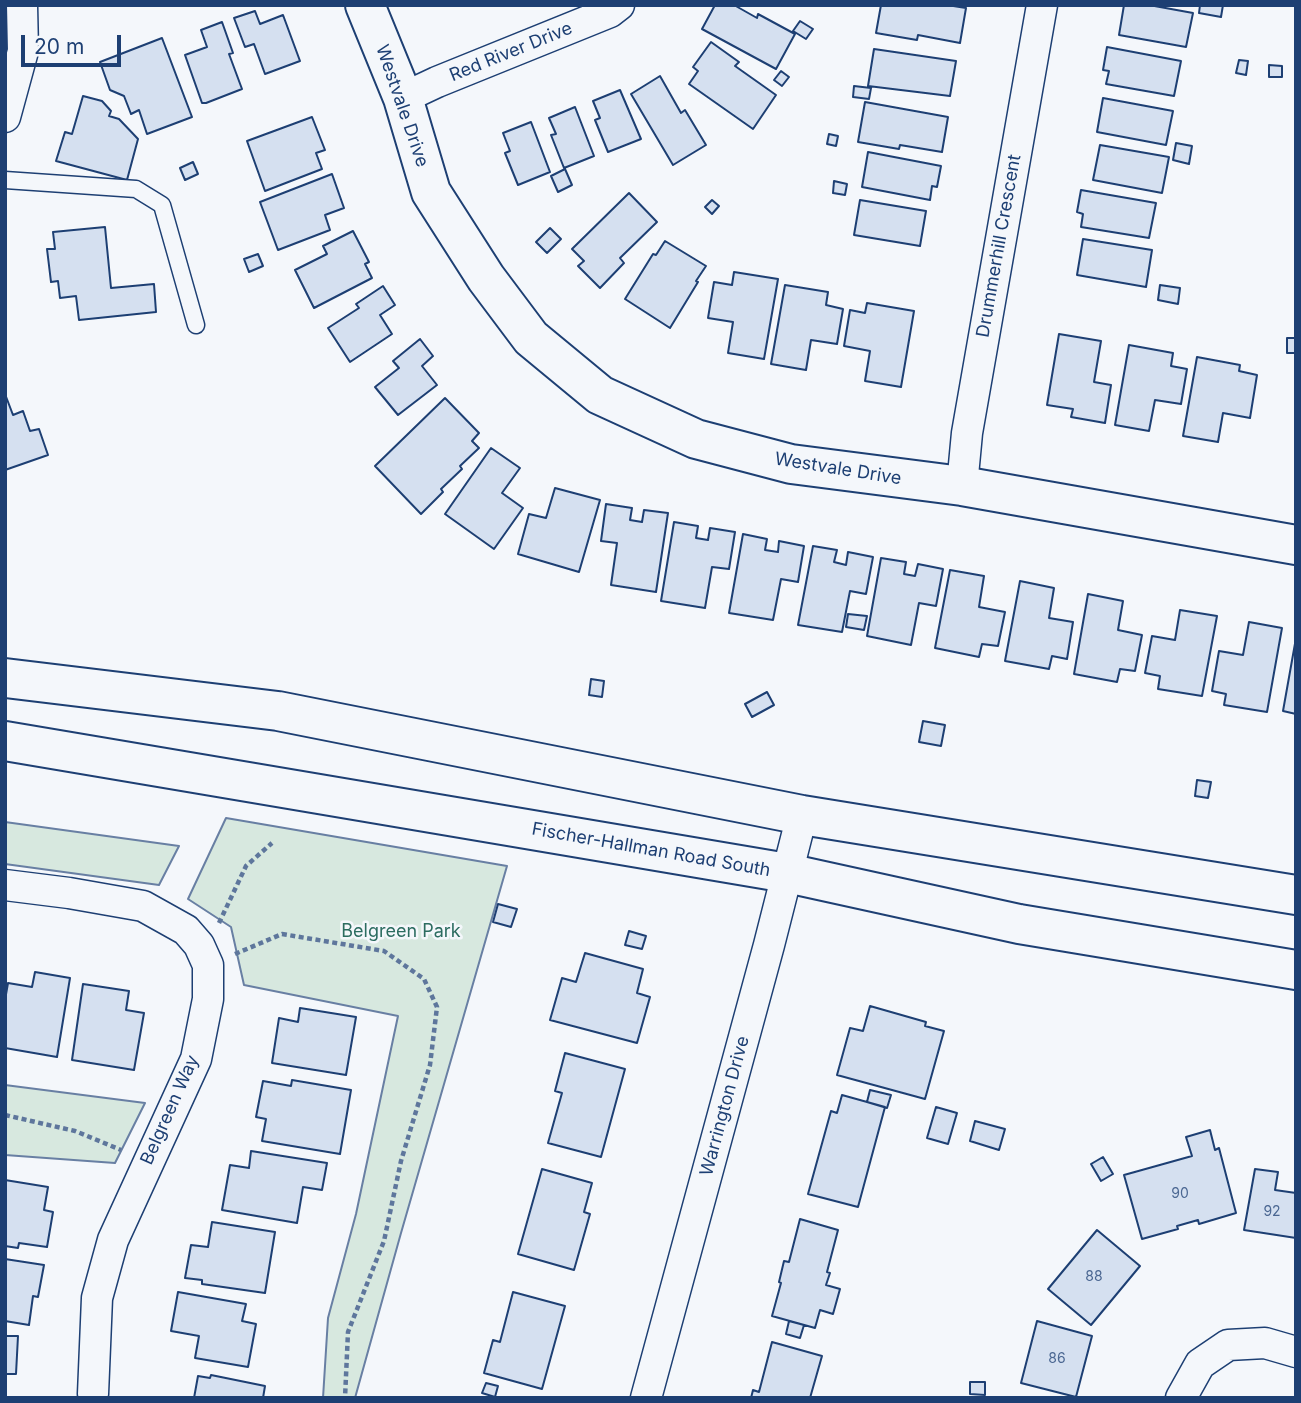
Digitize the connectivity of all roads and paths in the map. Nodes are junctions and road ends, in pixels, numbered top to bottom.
1 (22, 5) edge
2 (365, 5) edge
3 (619, 5) edge
4 (1042, 5) edge
5 (403, 98) junction
6 (5, 117) edge
7 (5, 180) edge
8 (196, 325) dead end
9 (962, 486) junction
10 (1296, 545) edge
11 (5, 678) edge
12 (5, 741) edge
13 (802, 814) junction
14 (272, 843) dead end
15 (786, 873) junction
16 (5, 885) edge
17 (1296, 895) edge
18 (218, 924) dead end
19 (208, 965) junction
20 (1296, 970) edge
21 (5, 1115) edge
22 (148, 1161) junction
23 (1296, 1352) edge
24 (89, 1396) edge
25 (345, 1398) edge
26 (646, 1398) edge
27 (1181, 1398) edge

1 - 6 street
2 - 5 main road, Westvale Drive
3 - 5 street, Red River Drive
4 - 9 street, Drummerhill Crescent
5 - 9 main road, Westvale Drive
7 - 8 lane
9 - 10 main road, Westvale Drive
11 - 13 main road
12 - 15 main road, Fischer-Hallman Road South
13 - 15 street, Warrington Drive
13 - 17 main road
14 - 18 path
15 - 20 main road, Fischer-Hallman Road South
15 - 26 street, Warrington Drive
16 - 19 street
19 - 22 street, Belgreen Way
19 - 25 path
21 - 22 path
22 - 24 street, Belgreen Way
23 - 27 street

